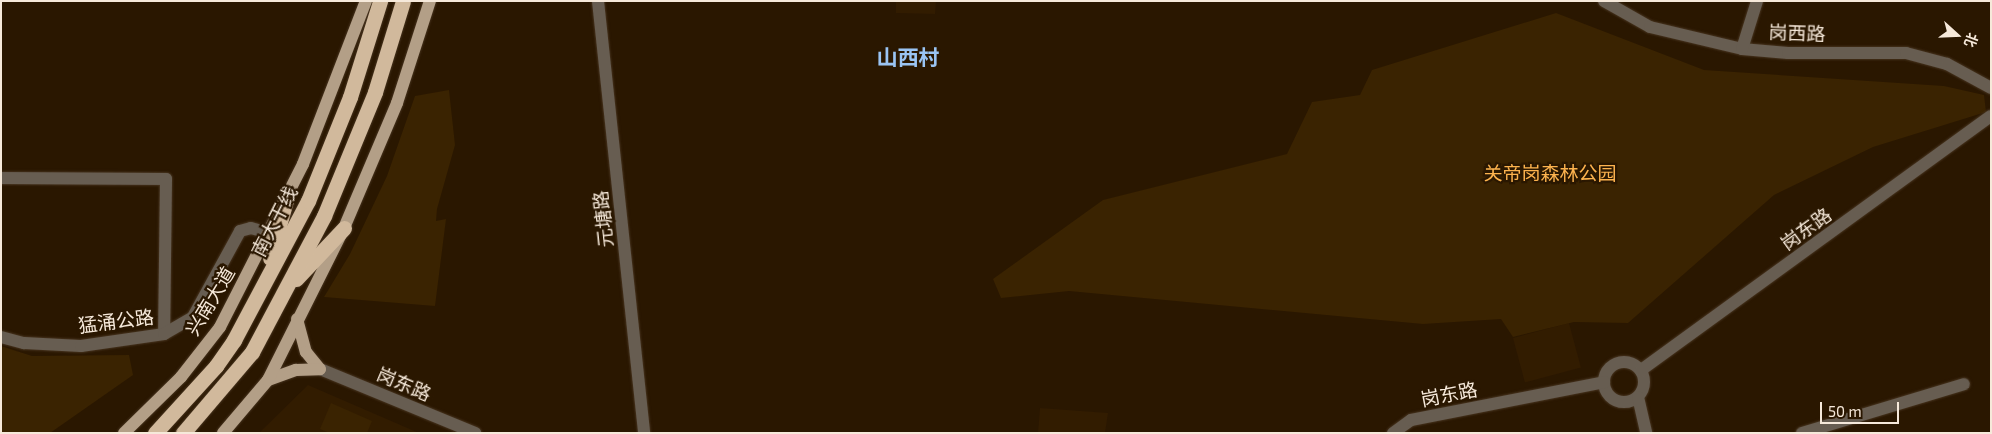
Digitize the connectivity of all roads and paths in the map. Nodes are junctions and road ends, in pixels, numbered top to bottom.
1 (366, 1) edge
2 (380, 1) edge
3 (403, 1) edge
4 (430, 1) edge
5 (598, 1) edge
6 (1604, 1) edge
7 (1757, 1) edge
8 (1742, 49) junction
9 (1991, 88) edge
10 (1991, 116) edge
11 (1, 178) edge
12 (287, 197) junction
13 (344, 228) junction
14 (269, 233) junction
15 (263, 286) junction
16 (282, 295) junction
17 (297, 319) junction
18 (164, 334) junction
19 (1, 337) edge
20 (320, 369) junction
21 (1641, 370) junction
22 (268, 380) junction
23 (1604, 382) junction
24 (1964, 384) dead end
25 (1638, 397) junction
26 (124, 433) edge
27 (155, 433) edge
28 (183, 433) edge
29 (223, 433) edge
30 (475, 433) edge
31 (644, 433) edge
32 (1393, 433) edge
33 (1646, 433) edge
34 (1802, 433) edge

1 - 12 main road, 兴南大道
2 - 15 highway, 南大干线
3 - 16 highway
4 - 13 main road
5 - 31 street, 元塘路
6 - 8 street, 岗西路
7 - 8 street
8 - 9 street, 岗西路
10 - 21 street, 岗东路
11 - 18 street
12 - 14 main road, 兴南大道
12 - 15 highway
13 - 16 highway
13 - 17 main road
14 - 18 street, 猛涌公路
14 - 26 main road, 兴南大道
15 - 27 highway, 南大干线
16 - 28 highway
17 - 20 main road
17 - 22 main road
18 - 19 street, 猛涌公路
20 - 22 main road
20 - 30 street, 岗东路
21 - 23 street
21 - 25 street
22 - 29 main road
23 - 25 street
23 - 32 street, 岗东路
24 - 34 street
25 - 33 street

